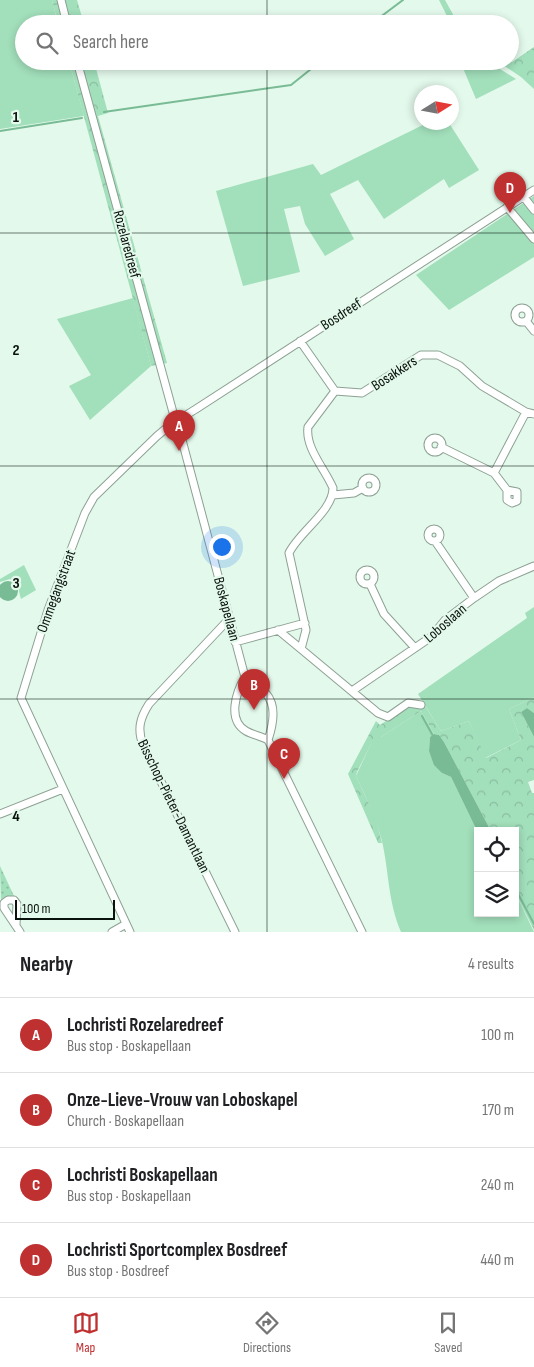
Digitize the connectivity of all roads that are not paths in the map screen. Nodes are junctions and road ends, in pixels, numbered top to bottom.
1 (61, 0) edge
2 (65, 15) edge
3 (80, 70) edge
4 (534, 190) edge
5 (524, 196) junction
6 (507, 207) junction
7 (534, 210) edge
8 (534, 239) edge
9 (526, 321) dead end
10 (534, 331) edge
11 (300, 341) junction
12 (335, 391) junction
13 (530, 413) edge
14 (178, 425) junction
15 (441, 447) dead end
16 (494, 473) junction
17 (363, 488) dead end
18 (507, 490) dead end
19 (334, 495) junction
20 (435, 541) dead end
21 (534, 566) edge
22 (370, 584) dead end
23 (474, 598) junction
24 (229, 619) junction
25 (305, 623) junction
26 (278, 630) junction
27 (235, 642) junction
28 (415, 648) junction
29 (301, 649) junction
30 (245, 677) junction
31 (352, 691) junction
32 (421, 706) dead end
33 (268, 740) junction
34 (62, 789) junction
35 (0, 814) edge
36 (126, 924) junction
37 (112, 932) edge
38 (130, 932) edge
39 (235, 932) edge
40 (362, 932) edge

1 - 2 street
3 - 14 street, Rozelaredreef
4 - 5 street, Bosdreef
5 - 6 street, Bosdreef
5 - 7 street
6 - 8 street
6 - 11 street, Bosdreef
9 - 10 street
11 - 12 street
11 - 14 street, Bosdreef
12 - 13 street, Bosakkers
12 - 19 street
13 - 16 street, Bosakkers
14 - 24 street, Boskapellaan
14 - 34 street, Ommegangstraat
15 - 16 street
16 - 18 street
17 - 19 street
19 - 25 street
20 - 23 street, Loboslaan
21 - 23 street, Loboslaan
22 - 28 street, Loboslaan
23 - 28 street, Loboslaan
24 - 27 street, Boskapellaan
24 - 39 street, Bisschop-Pieter-Damantlaan
25 - 26 street
25 - 29 street
26 - 27 street
26 - 29 street
27 - 30 street, Boskapellaan
28 - 31 street, Loboslaan
29 - 31 street
30 - 33 street
30 - 33 street
31 - 32 street
33 - 40 street
34 - 35 street
34 - 36 street, Ommegangstraat
36 - 37 street
36 - 38 street, Ommegangstraat

